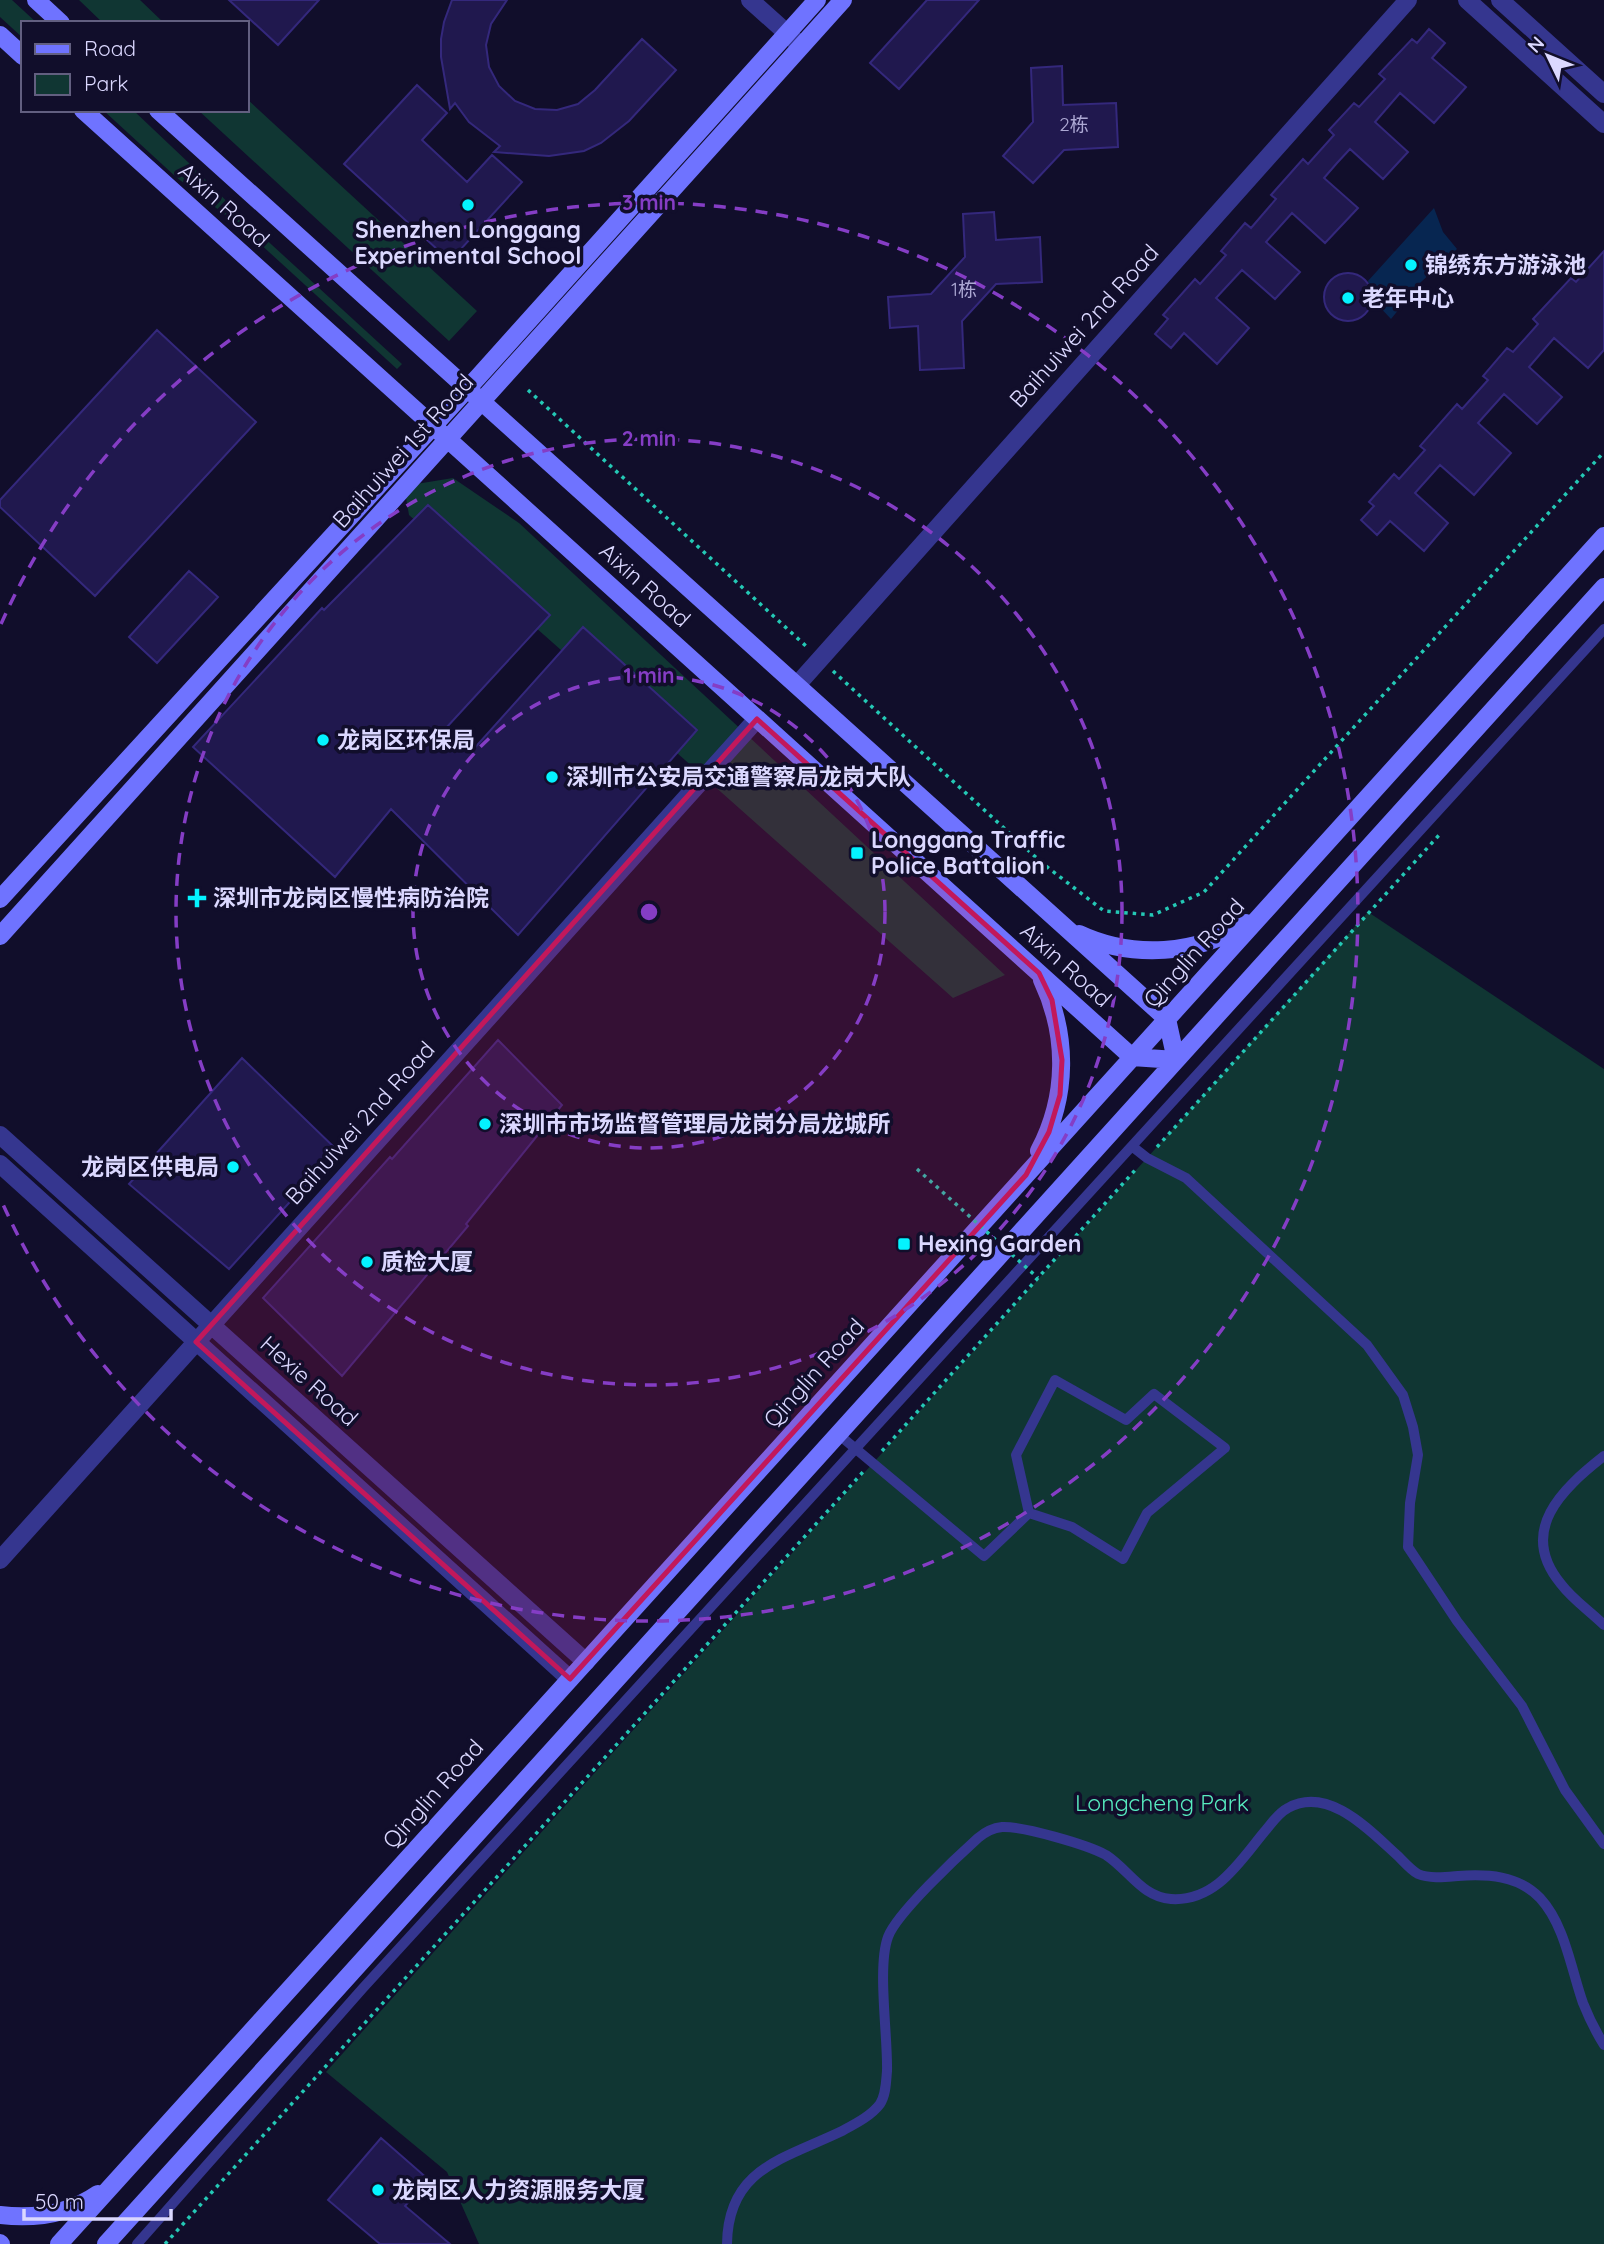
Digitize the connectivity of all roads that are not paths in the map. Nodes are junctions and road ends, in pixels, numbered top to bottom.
1 (36, 0) edge
2 (750, 0) edge
3 (817, 0) edge
4 (843, 0) edge
5 (1408, 0) edge
6 (1467, 0) edge
7 (1500, 0) edge
8 (59, 21) edge
9 (787, 33) junction
10 (0, 36) edge
11 (801, 46) junction
12 (21, 54) edge
13 (1604, 94) edge
14 (85, 112) edge
15 (160, 112) edge
16 (1604, 124) edge
17 (474, 395) junction
18 (440, 433) junction
19 (1604, 536) edge
20 (1604, 587) edge
21 (1604, 629) edge
22 (797, 685) junction
23 (757, 719) junction
24 (0, 899) edge
25 (1266, 909) junction
26 (1067, 929) junction
27 (0, 936) edge
28 (1039, 973) junction
29 (1167, 1019) junction
30 (1132, 1057) junction
31 (1176, 1060) junction
32 (0, 1135) edge
33 (1133, 1147) junction
34 (0, 1164) edge
35 (1026, 1175) junction
36 (211, 1325) junction
37 (196, 1342) junction
38 (838, 1434) junction
39 (856, 1450) junction
40 (1604, 1455) edge
41 (1029, 1513) junction
42 (0, 1560) edge
43 (1604, 1625) edge
44 (586, 1662) junction
45 (570, 1679) junction
46 (1604, 1844) edge
47 (1604, 2045) edge
48 (118, 2180) junction
49 (0, 2215) edge
50 (60, 2244) edge
51 (106, 2244) edge
52 (137, 2244) edge
53 (727, 2244) edge

1 - 8 street
2 - 9 street
3 - 9 street, Baihuiwei 1st Road
4 - 11 street, Baihuiwei 1st Road
5 - 22 street, Baihuiwei 2nd Road
6 - 16 street
7 - 13 street
9 - 11 street
9 - 17 street, Baihuiwei 1st Road
10 - 12 street
11 - 17 street, Baihuiwei 1st Road
14 - 18 street, Aixin Road
15 - 17 street, Aixin Road
17 - 18 street, Baihuiwei 1st Road
17 - 22 street, Aixin Road
18 - 23 street, Aixin Road
18 - 24 street, Baihuiwei 1st Road
18 - 27 street, Baihuiwei 1st Road
19 - 25 street, Qinglin Road
20 - 31 street
21 - 33 lane
22 - 26 street, Aixin Road
23 - 28 street, Aixin Road
23 - 36 street, Baihuiwei 2nd Road
25 - 26 street
25 - 29 street, Qinglin Road
26 - 29 street, Aixin Road
28 - 30 street, Aixin Road
28 - 35 street
29 - 30 street, Qinglin Road
29 - 31 street
30 - 31 street
30 - 35 street, Qinglin Road
31 - 38 street
32 - 36 street, Hexie Road
33 - 39 lane
33 - 46 lane
34 - 37 street, Hexie Road
35 - 44 street, Qinglin Road
36 - 37 street, Baihuiwei 2nd Road
36 - 44 street, Hexie Road
37 - 42 street, Baihuiwei 2nd Road
37 - 45 street, Hexie Road
38 - 39 lane
38 - 51 street
39 - 41 lane
39 - 52 lane
40 - 43 lane
41 - 41 lane
44 - 45 street, Qinglin Road
45 - 48 street, Qinglin Road
47 - 53 lane
48 - 49 street
48 - 50 street, Qinglin Road

